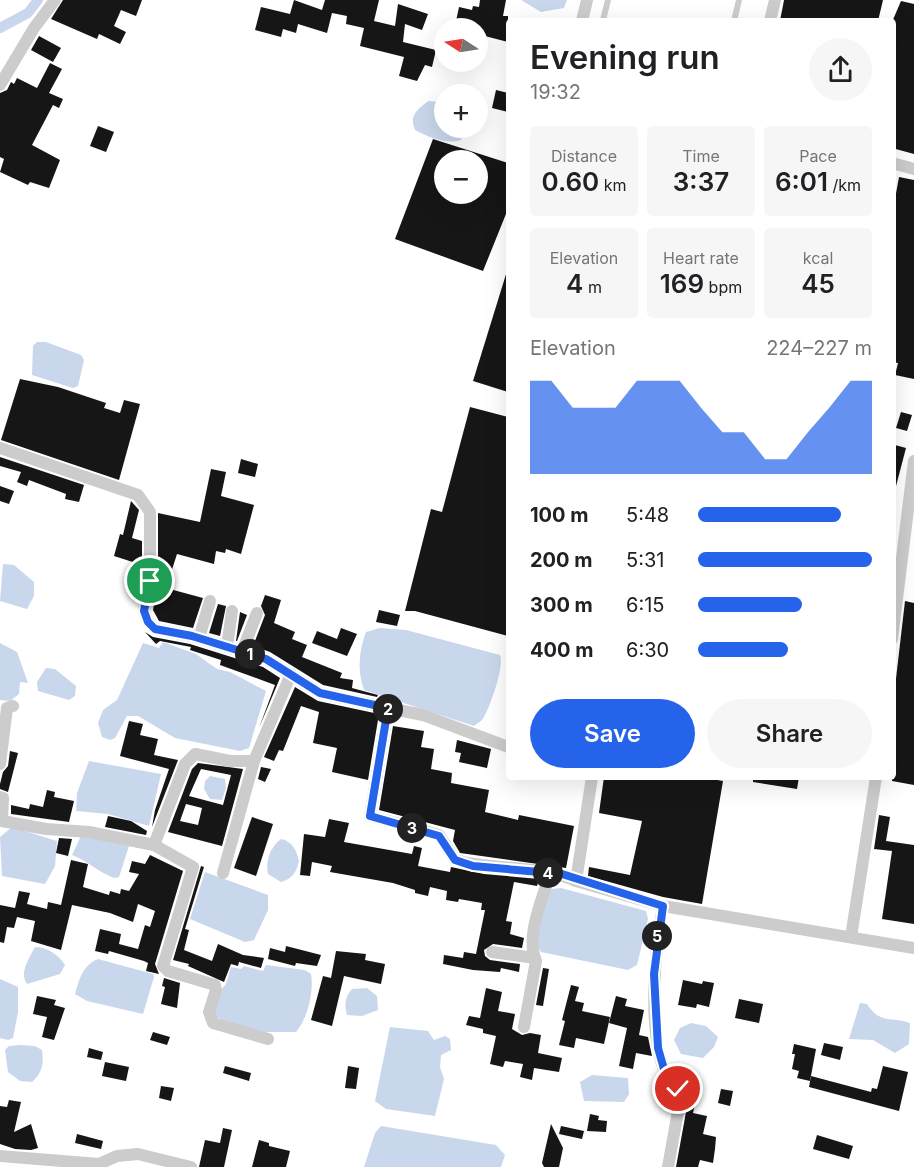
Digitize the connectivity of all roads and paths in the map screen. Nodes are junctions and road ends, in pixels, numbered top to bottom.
1 (55, 0) edge
2 (587, 0) edge
3 (608, 0) edge
4 (740, 0) edge
5 (775, 0) edge
6 (583, 18) edge
7 (604, 18) edge
8 (735, 18) edge
9 (771, 18) edge
10 (0, 85) edge
11 (896, 164) edge
12 (914, 169) edge
13 (0, 448) edge
14 (914, 460) edge
15 (896, 576) edge
16 (914, 581) edge
17 (210, 601) dead end
18 (232, 611) dead end
19 (256, 613) dead end
20 (199, 638) junction
21 (227, 647) junction
22 (242, 652) junction
23 (291, 674) junction
24 (13, 706) dead end
25 (388, 708) junction
26 (506, 746) edge
27 (255, 761) junction
28 (0, 764) edge
29 (590, 780) edge
30 (876, 780) edge
31 (0, 797) edge
32 (154, 845) junction
33 (223, 873) dead end
34 (550, 873) junction
35 (576, 881) junction
36 (663, 906) junction
37 (851, 937) junction
38 (914, 948) edge
39 (492, 952) dead end
40 (535, 958) junction
41 (524, 1027) dead end
42 (267, 1039) dead end
43 (0, 1156) edge
44 (191, 1167) edge
45 (668, 1167) edge

1 - 10 street
2 - 6 street
3 - 7 lane
4 - 8 lane
5 - 9 street
11 - 12 street
13 - 20 street
14 - 15 street
15 - 16 street
17 - 20 street
18 - 21 street
19 - 22 street
20 - 21 street
21 - 22 street
22 - 23 street
23 - 25 street
23 - 27 street
24 - 28 street
25 - 26 street
25 - 34 street
27 - 32 street
27 - 33 street
29 - 35 street
30 - 37 street
31 - 32 street
32 - 42 street
34 - 35 street
34 - 40 street
35 - 36 street
36 - 37 street
36 - 45 street
37 - 38 street
39 - 40 street
40 - 41 street
43 - 44 street

